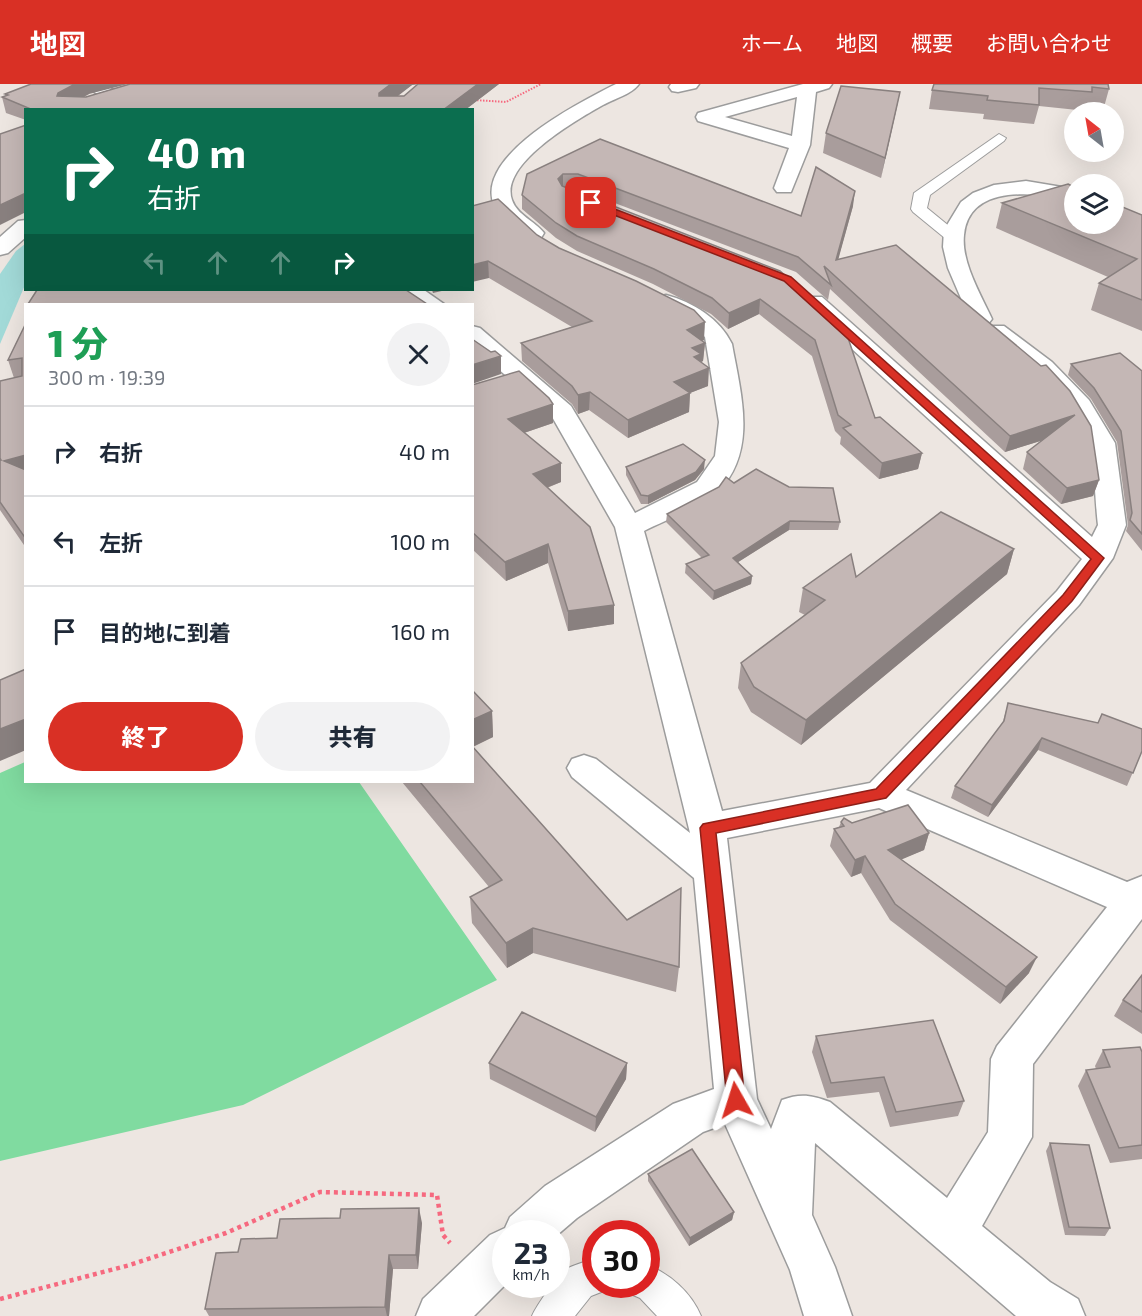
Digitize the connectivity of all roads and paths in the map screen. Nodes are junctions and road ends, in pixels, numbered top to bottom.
1 (90, 84) edge
2 (541, 84) edge
3 (630, 84) edge
4 (815, 86) edge
5 (136, 90) edge
6 (114, 95) junction
7 (466, 99) edge
8 (88, 103) edge
9 (136, 108) edge
10 (999, 138) dead end
11 (800, 145) junction
12 (784, 188) dead end
13 (1064, 192) edge
14 (24, 228) edge
15 (952, 235) junction
16 (547, 245) edge
17 (0, 248) edge
18 (796, 286) edge
19 (412, 291) edge
20 (644, 291) edge
21 (430, 303) edge
22 (474, 335) edge
23 (524, 378) junction
24 (493, 387) edge
25 (629, 526) junction
26 (1098, 558) junction
27 (584, 768) dead end
28 (881, 794) junction
29 (708, 828) junction
30 (712, 872) junction
31 (1137, 896) edge
32 (736, 1100) junction
33 (791, 1219) junction
34 (541, 1220) edge
35 (953, 1231) junction
36 (492, 1264) edge
37 (582, 1281) edge
38 (660, 1292) edge
39 (0, 1299) edge
40 (440, 1316) edge
41 (551, 1316) edge
42 (682, 1316) edge
43 (828, 1316) edge
44 (1061, 1316) edge

1 - 6 street
2 - 7 path
3 - 16 street
4 - 11 street
4 - 11 street
5 - 6 street
6 - 8 street
6 - 9 street
10 - 15 lane
11 - 12 street
13 - 15 street
14 - 17 street
15 - 26 street
18 - 26 street
19 - 21 street
20 - 25 street
22 - 23 street
23 - 24 street
23 - 25 street
25 - 29 street
26 - 28 street
27 - 30 street
28 - 29 street
28 - 31 street
29 - 30 street
30 - 32 street
31 - 35 street
32 - 33 street
32 - 34 street
33 - 35 street
33 - 43 street
35 - 44 street
36 - 39 path
36 - 40 street
37 - 41 lane
38 - 42 lane

